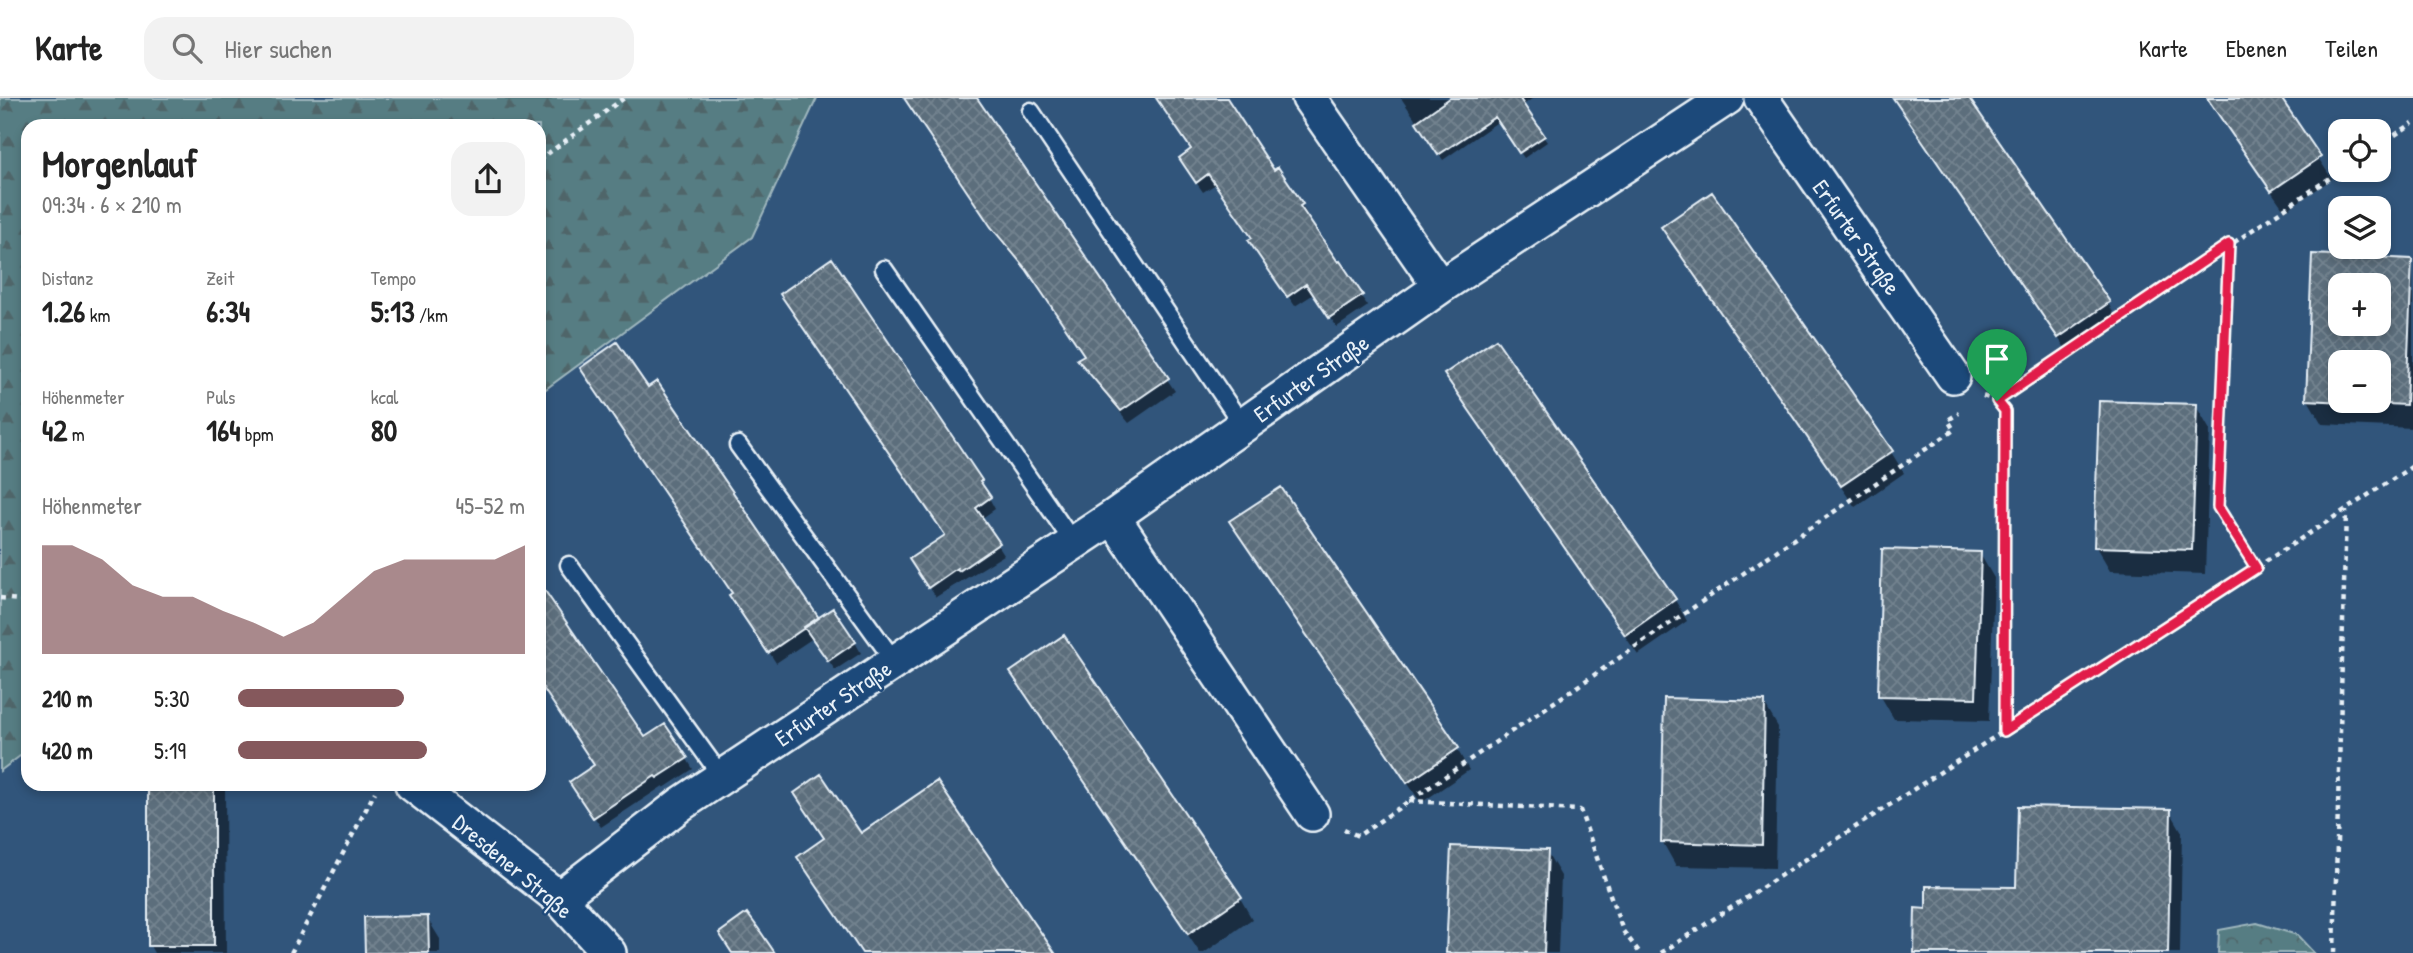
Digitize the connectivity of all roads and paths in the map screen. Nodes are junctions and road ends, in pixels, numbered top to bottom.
1 (624, 98) edge
2 (1309, 98) edge
3 (1727, 98) edge
4 (1761, 98) edge
5 (1031, 111) dead end
6 (2413, 123) edge
7 (2391, 137) edge
8 (546, 155) edge
9 (2328, 179) edge
10 (2229, 244) junction
11 (884, 269) dead end
12 (1440, 288) junction
13 (1953, 376) dead end
14 (1997, 401) junction
15 (1975, 402) dead end
16 (1966, 408) dead end
17 (1243, 426) junction
18 (738, 445) dead end
19 (2413, 467) edge
20 (2346, 510) junction
21 (1113, 517) junction
22 (1073, 542) junction
23 (569, 565) dead end
24 (2256, 568) junction
25 (0, 598) edge
26 (21, 600) edge
27 (895, 662) junction
28 (2004, 731) junction
29 (722, 777) junction
30 (375, 791) edge
31 (421, 791) edge
32 (1409, 801) junction
33 (1312, 814) joint
34 (559, 898) junction
35 (291, 953) edge
36 (609, 953) edge
37 (1640, 953) edge
38 (1661, 953) edge
39 (2334, 953) edge

1 - 8 path
2 - 12 street
3 - 12 street, Erfurter Straße
4 - 13 street, Erfurter Straße
5 - 17 lane
6 - 7 path
9 - 10 path
10 - 14 path
10 - 24 path
11 - 22 lane
12 - 17 street, Erfurter Straße
14 - 15 path
14 - 28 path
16 - 32 path
17 - 21 street, Erfurter Straße
18 - 27 lane
19 - 20 path
20 - 24 path
20 - 39 path
21 - 22 street, Erfurter Straße
21 - 33 street
22 - 27 street, Erfurter Straße
23 - 29 lane
24 - 28 path
25 - 26 path
27 - 29 street, Erfurter Straße
28 - 38 path
29 - 34 street, Erfurter Straße
30 - 35 path
31 - 34 street, Dresdener Straße
32 - 33 path
32 - 37 path
34 - 36 street, Dresdener Straße

